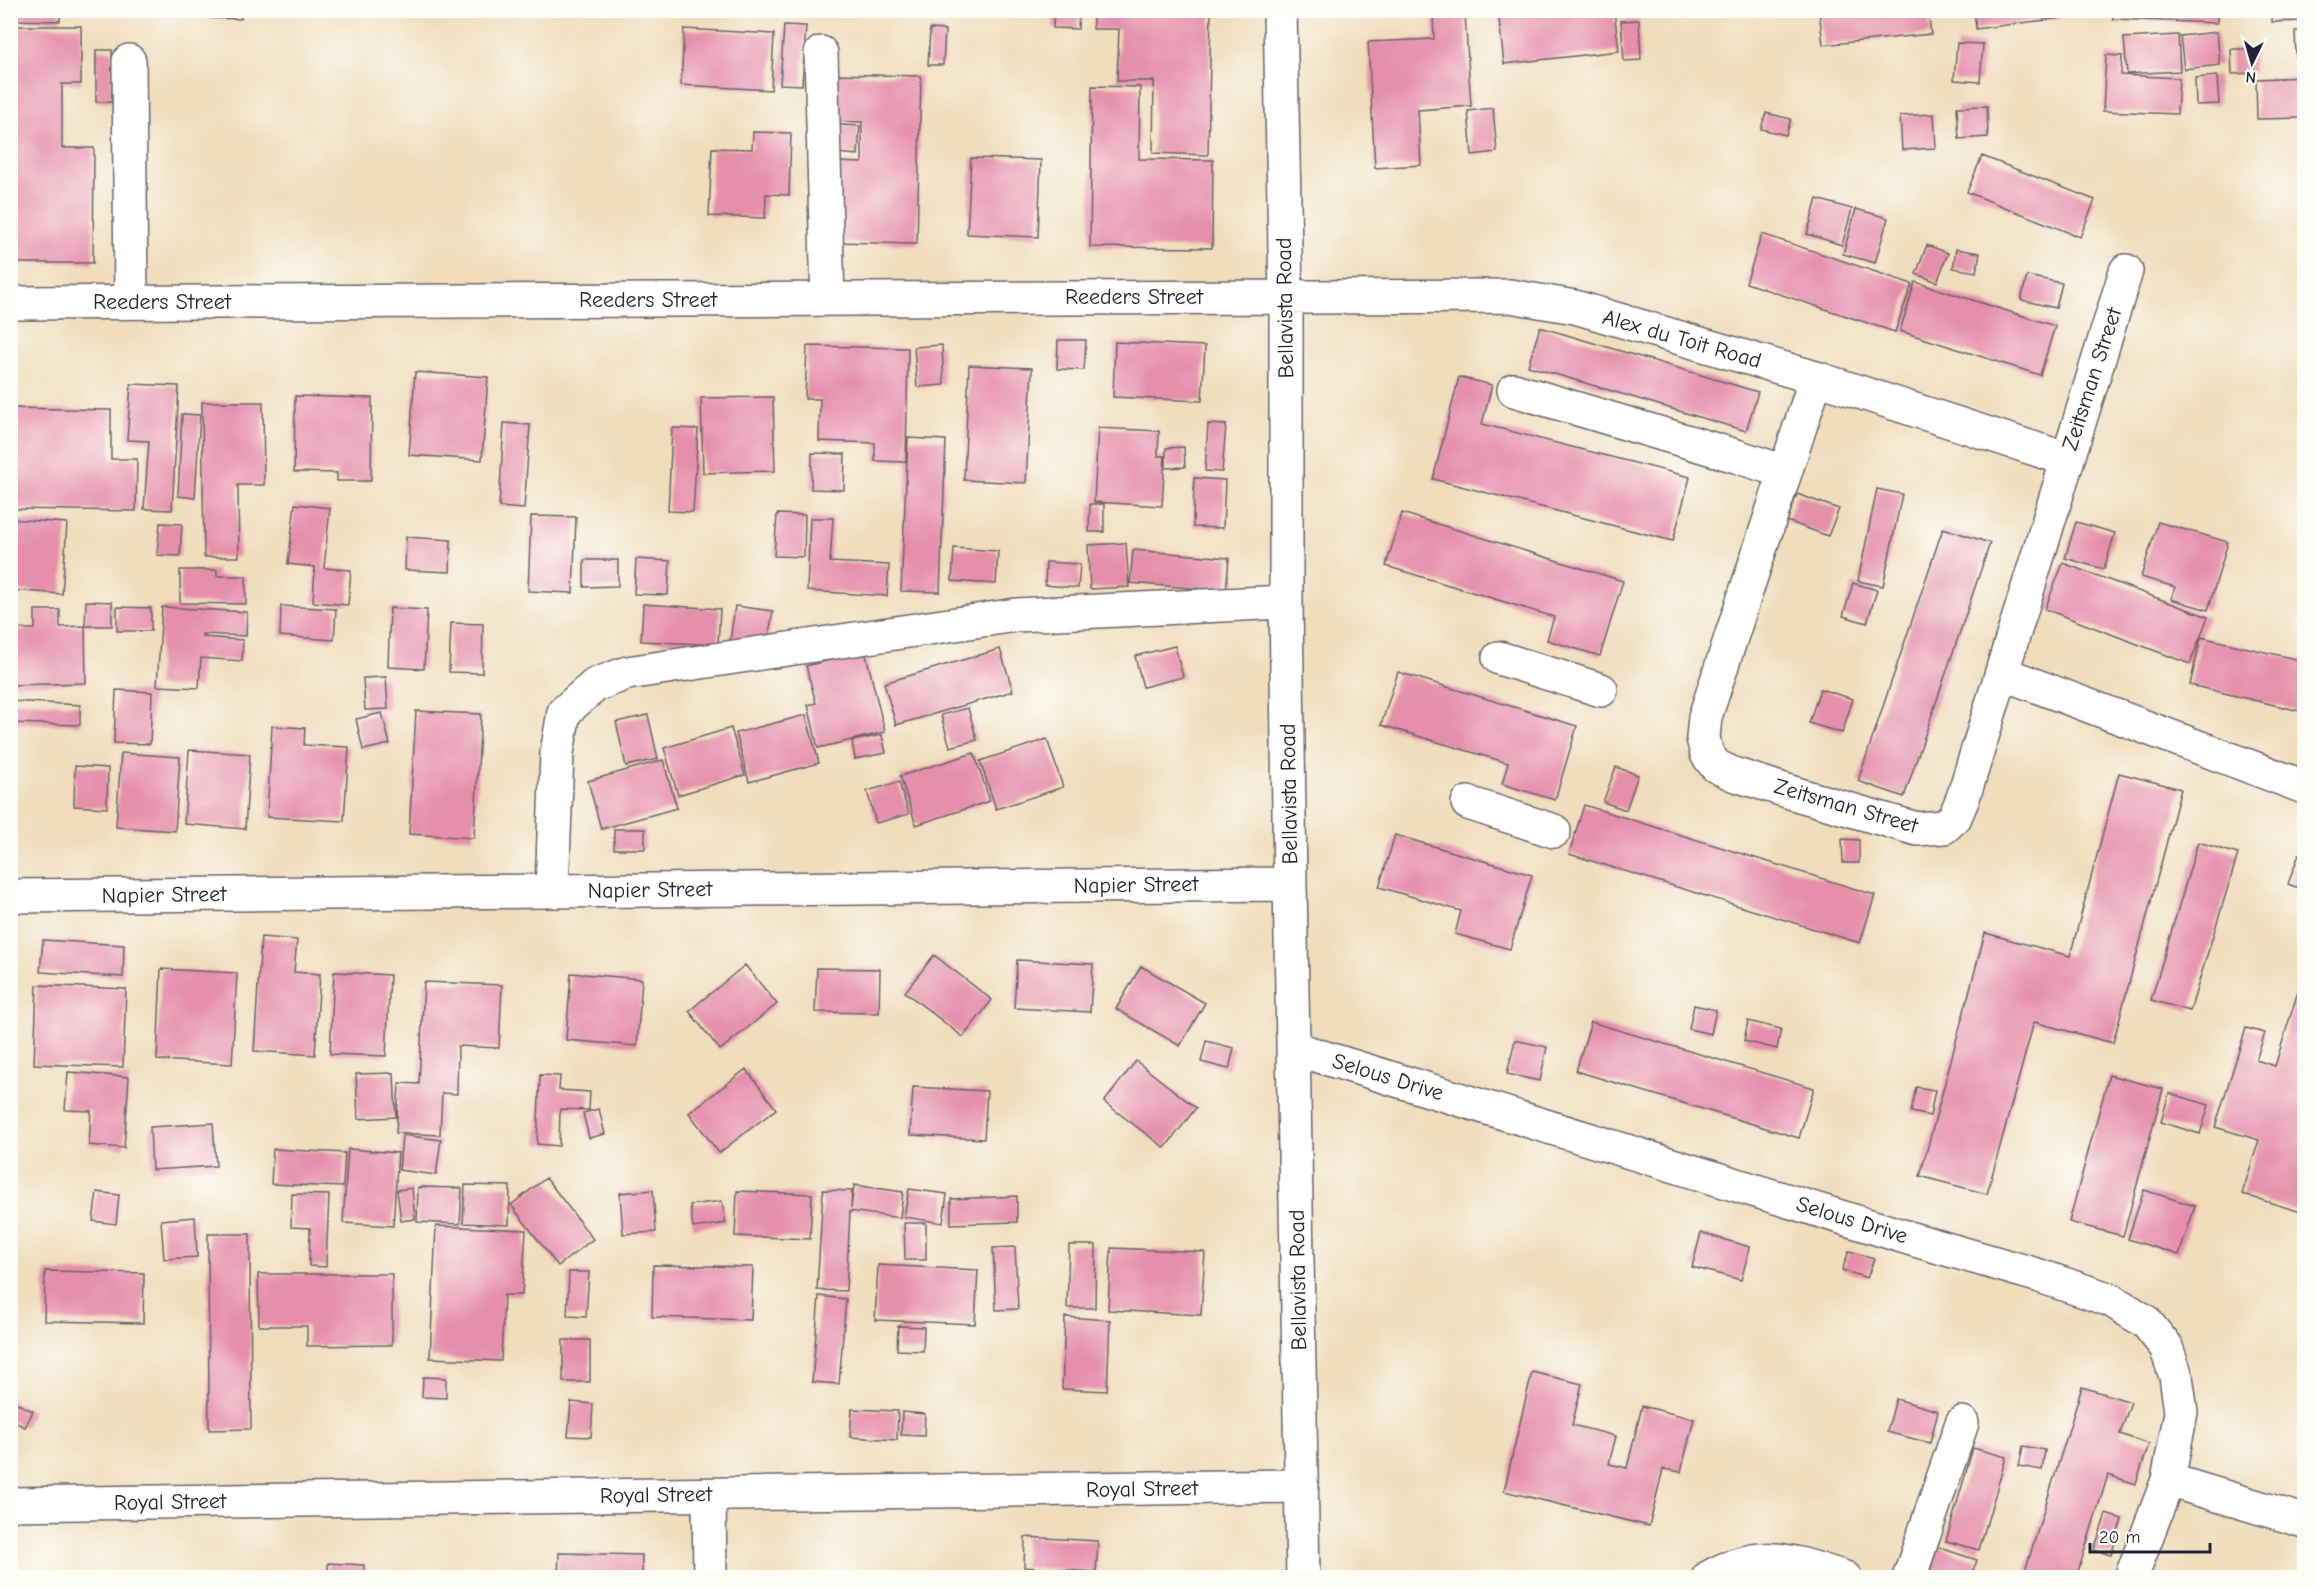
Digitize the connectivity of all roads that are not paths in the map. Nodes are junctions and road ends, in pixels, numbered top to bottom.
1 (1280, 10) edge
2 (821, 53) dead end
3 (129, 61) dead end
4 (2126, 271) dead end
5 (1286, 297) junction
6 (828, 299) junction
7 (131, 302) junction
8 (10, 303) edge
9 (1816, 378) junction
10 (1514, 390) dead end
11 (2066, 459) junction
12 (1785, 472) junction
13 (1286, 602) junction
14 (1499, 658) dead end
15 (2002, 673) junction
16 (1601, 690) dead end
17 (2304, 787) edge
18 (1468, 803) dead end
19 (1554, 831) dead end
20 (1290, 884) junction
21 (552, 891) junction
22 (10, 896) edge
23 (1293, 1048) junction
24 (1962, 1423) dead end
25 (2168, 1480) junction
26 (1302, 1486) junction
27 (709, 1495) junction
28 (10, 1504) edge
29 (2304, 1521) edge
30 (710, 1578) edge
31 (1303, 1578) edge
32 (1708, 1578) edge
33 (1845, 1578) edge
34 (1909, 1578) edge
35 (2130, 1578) edge

1 - 5 street, Bellavista Road
2 - 6 street
3 - 7 street
4 - 11 street, Zeitsman Street
5 - 6 street, Reeders Street
5 - 9 street, Alex du Toit Road
5 - 13 street, Bellavista Road
6 - 7 street, Reeders Street
7 - 8 street, Reeders Street
9 - 11 street, Alex du Toit Road
9 - 12 street, Zeitsman Street
10 - 12 street
11 - 15 street, Zeitsman Street
12 - 15 street, Zeitsman Street
13 - 20 street, Bellavista Road
13 - 21 street
14 - 16 street
15 - 17 street
18 - 19 street
20 - 21 street, Napier Street
20 - 23 street, Bellavista Road
21 - 22 street, Napier Street
23 - 25 street, Selous Drive
23 - 26 street, Bellavista Road
24 - 34 street
25 - 29 street
25 - 35 street, Selous Drive
26 - 27 street, Royal Street
26 - 31 street, Bellavista Road
27 - 28 street, Royal Street
27 - 30 street
32 - 33 street

